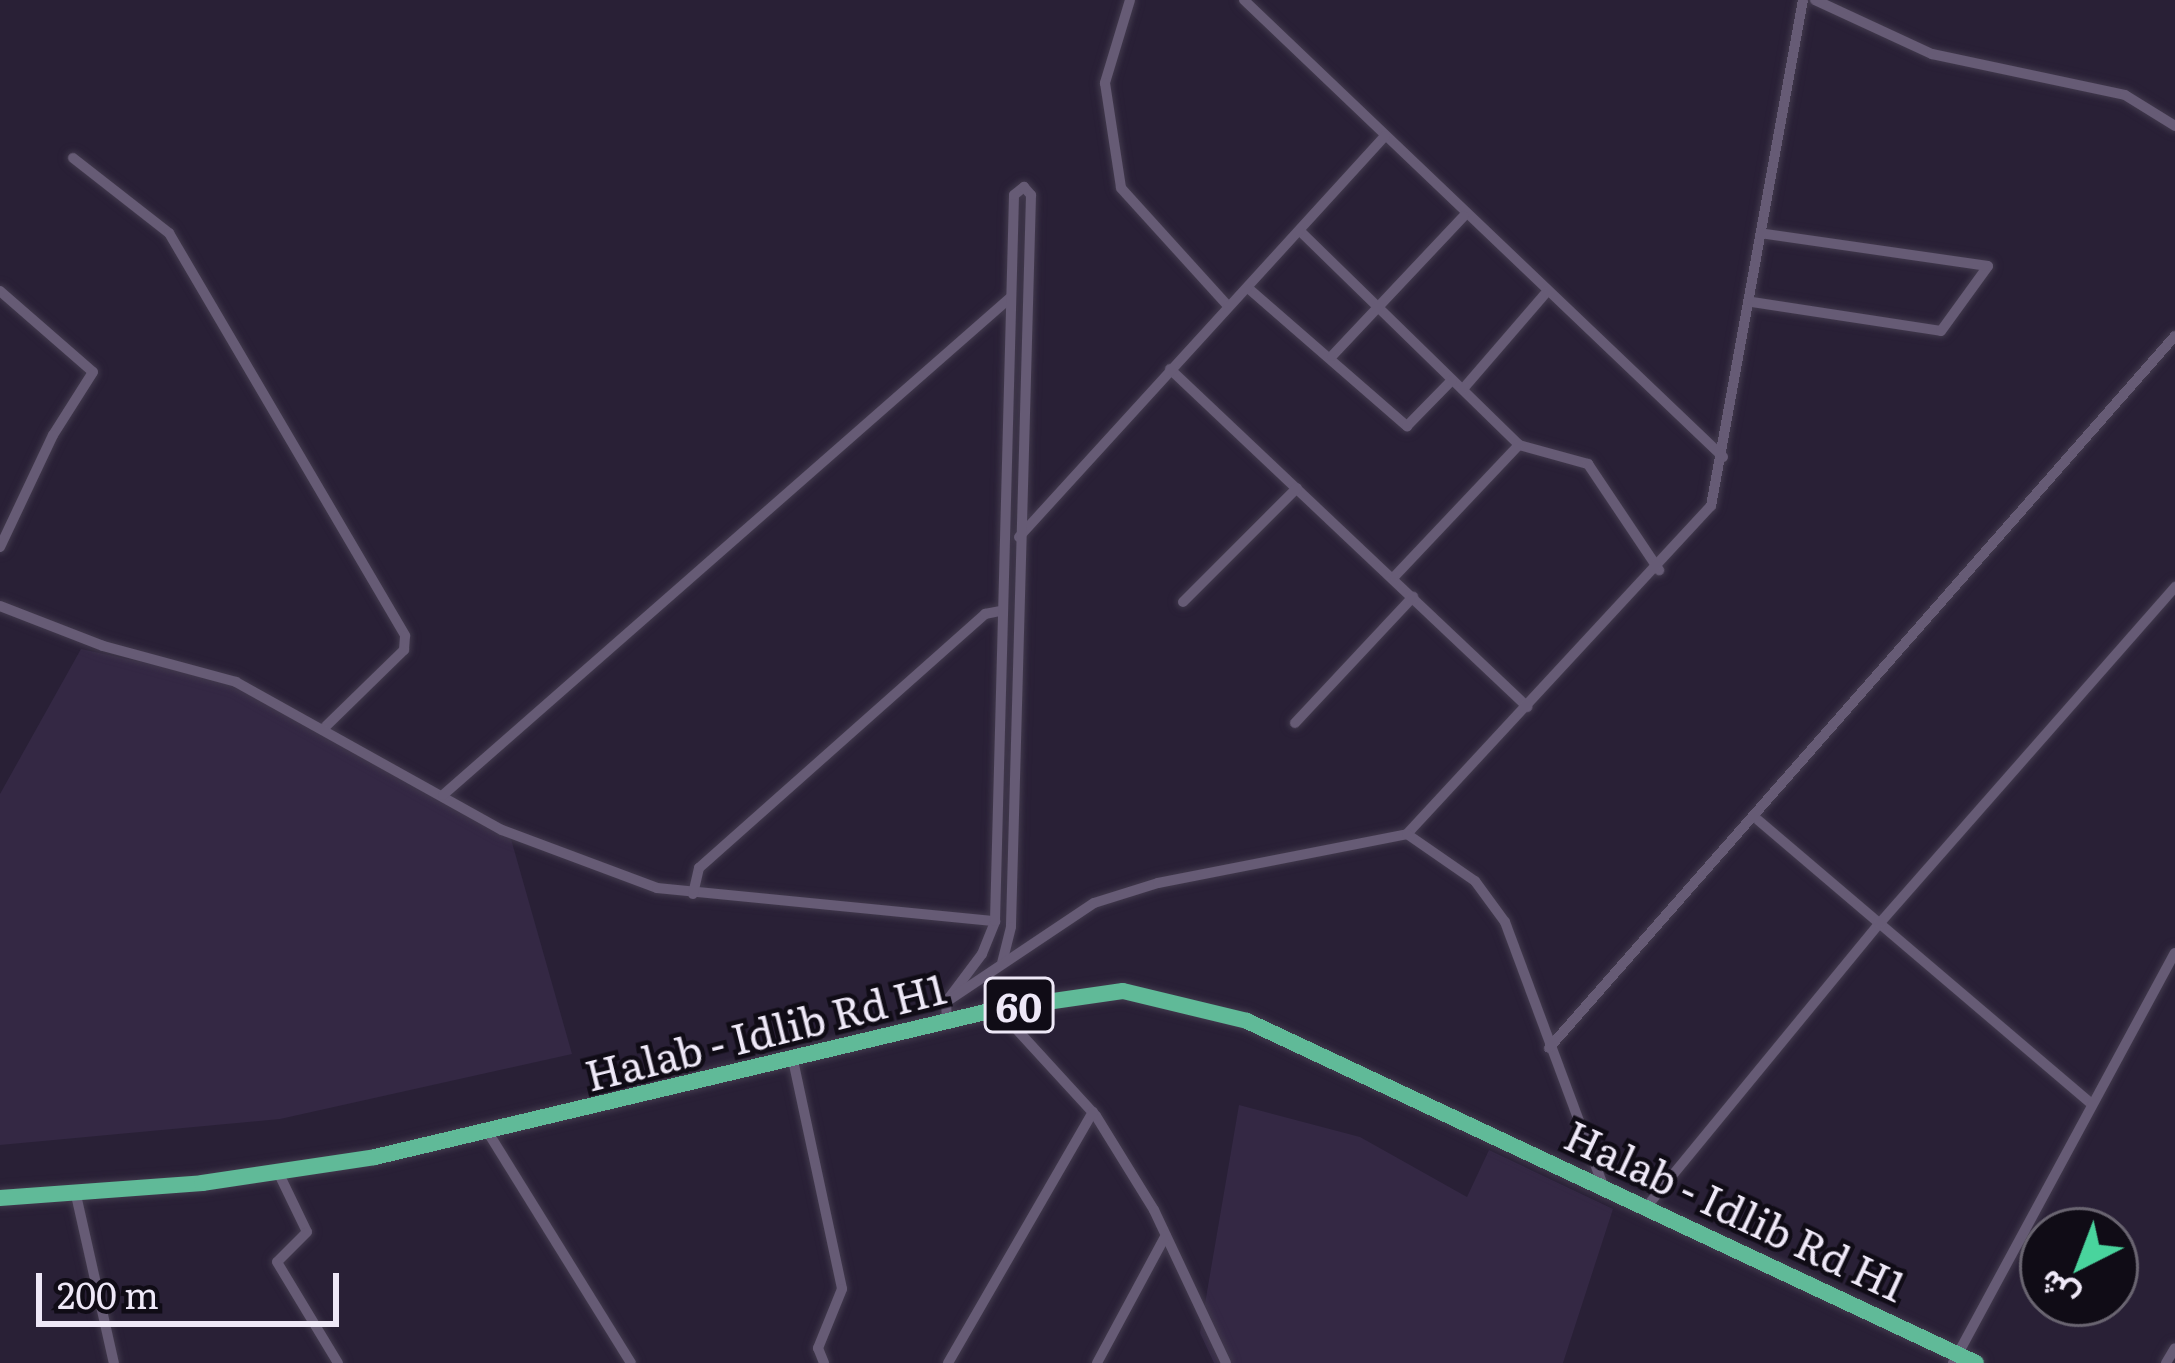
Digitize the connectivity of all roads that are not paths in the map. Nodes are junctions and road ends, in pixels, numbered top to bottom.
1 (1130, 0) edge
2 (1244, 0) edge
3 (1803, 0) edge
4 (1815, 0) edge
5 (2175, 126) edge
6 (1384, 136) junction
7 (73, 158) dead end
8 (1464, 216) junction
9 (1300, 231) junction
10 (1765, 234) junction
11 (1248, 288) junction
12 (0, 291) edge
13 (1545, 294) junction
14 (1011, 298) junction
15 (1752, 302) junction
16 (1228, 306) junction
17 (1377, 307) junction
18 (2175, 336) edge
19 (1332, 356) junction
20 (1170, 369) junction
21 (1452, 380) junction
22 (1463, 389) junction
23 (1519, 445) junction
24 (1723, 457) junction
25 (1297, 488) junction
26 (1018, 539) junction
27 (0, 547) edge
28 (1003, 555) junction
29 (1659, 570) junction
30 (1394, 578) junction
31 (2175, 586) edge
32 (1414, 596) junction
33 (1183, 602) dead end
34 (0, 606) edge
35 (1001, 611) junction
36 (1528, 707) junction
37 (1294, 723) dead end
38 (326, 726) junction
39 (443, 795) junction
40 (1758, 820) junction
41 (1407, 834) junction
42 (693, 894) junction
43 (995, 921) junction
44 (1879, 924) junction
45 (2175, 953) edge
46 (1002, 962) junction
47 (946, 1002) junction
48 (998, 1010) junction
49 (947, 1021) junction
50 (1549, 1048) junction
51 (794, 1060) junction
52 (2092, 1104) junction
53 (1093, 1112) junction
54 (489, 1134) junction
55 (279, 1174) junction
56 (1604, 1186) junction
57 (76, 1195) junction
58 (0, 1198) edge
59 (1648, 1205) junction
60 (1166, 1235) junction
61 (2175, 1348) edge
62 (1955, 1358) edge
63 (114, 1363) edge
64 (338, 1363) edge
65 (631, 1363) edge
66 (824, 1363) edge
67 (947, 1363) edge
68 (1097, 1363) edge
69 (1226, 1363) edge
70 (1976, 1363) edge
71 (2166, 1363) edge

1 - 16 street
2 - 6 street
3 - 10 street
4 - 5 street
6 - 8 street
6 - 9 street
7 - 38 street
8 - 13 street
8 - 17 street
9 - 11 street
9 - 17 street
10 - 15 street
10 - 15 street
11 - 16 street
11 - 19 street
12 - 27 street
13 - 22 street
13 - 24 street
14 - 26 street
14 - 28 street
14 - 39 street
15 - 24 street
16 - 20 street
17 - 19 street
17 - 21 street
18 - 40 street
19 - 21 street
20 - 25 street
20 - 26 street
21 - 22 street
22 - 23 street
23 - 29 street
23 - 30 street
24 - 29 street
25 - 30 street
25 - 33 street
26 - 28 street
26 - 46 street
28 - 35 street
29 - 36 street
30 - 32 street
31 - 44 street
32 - 36 street
32 - 37 street
34 - 38 street
35 - 42 street
35 - 43 street
36 - 41 street
38 - 39 street
39 - 42 street
40 - 44 street
40 - 50 street
41 - 46 street
41 - 50 street
42 - 43 street
43 - 47 street
44 - 52 street
44 - 59 street
45 - 52 street
46 - 47 street
47 - 49 street
48 - 49 highway, Halab - Idlib Rd H1 / 60
48 - 53 street
48 - 56 highway, Halab - Idlib Rd H1 / 60
49 - 51 highway, Halab - Idlib Rd H1 / 60
50 - 56 street
51 - 54 highway, Halab - Idlib Rd H1 / 60
51 - 66 street
52 - 62 street
53 - 60 street
53 - 67 street
54 - 55 highway, Halab - Idlib Rd H1 / 60
54 - 65 street
55 - 57 highway, Halab - Idlib Rd H1 / 60
55 - 64 street
56 - 59 highway, Halab - Idlib Rd H1 / 60
57 - 58 highway, Halab - Idlib Rd H1 / 60
57 - 63 street
59 - 62 highway, Halab - Idlib Rd H1 / 60
60 - 68 street
60 - 69 street
61 - 71 street
62 - 70 highway, Halab - Idlib Rd H1 / 60

